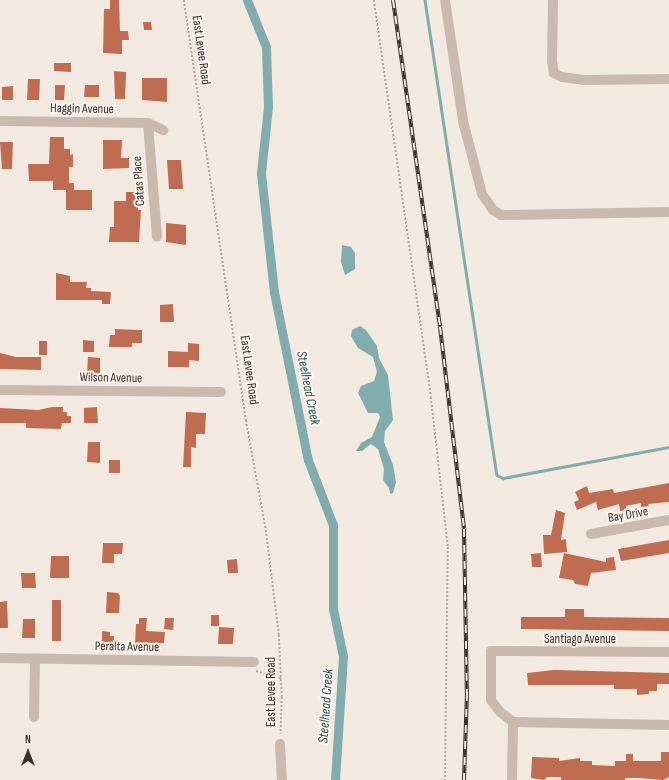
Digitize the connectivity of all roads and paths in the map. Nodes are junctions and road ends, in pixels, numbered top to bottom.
1 (184, 0) edge
2 (374, 0) edge
3 (445, 0) edge
4 (553, 0) edge
5 (669, 79) edge
6 (0, 121) edge
7 (148, 123) junction
8 (163, 130) dead end
9 (669, 212) edge
10 (156, 236) dead end
11 (0, 390) edge
12 (221, 392) dead end
13 (669, 520) edge
14 (591, 534) dead end
15 (669, 652) edge
16 (0, 658) edge
17 (35, 659) junction
18 (254, 662) joint
19 (282, 679) junction
20 (34, 717) dead end
21 (513, 722) junction
22 (669, 725) edge
23 (280, 744) joint
24 (282, 780) edge
25 (445, 780) edge
26 (512, 780) edge

1 - 19 path, East Levee Road
2 - 25 path
3 - 9 street
4 - 5 street
6 - 7 street, Haggin Avenue
7 - 8 street, Haggin Avenue
7 - 10 street, Catas Place
11 - 12 street, Wilson Avenue
13 - 14 street, Bay Drive
15 - 21 street, Santiago Avenue
16 - 17 street, Peralta Avenue
17 - 18 street, Peralta Avenue
17 - 20 street
18 - 19 path
19 - 23 path, East Levee Road
21 - 22 street
21 - 26 street
23 - 24 street

